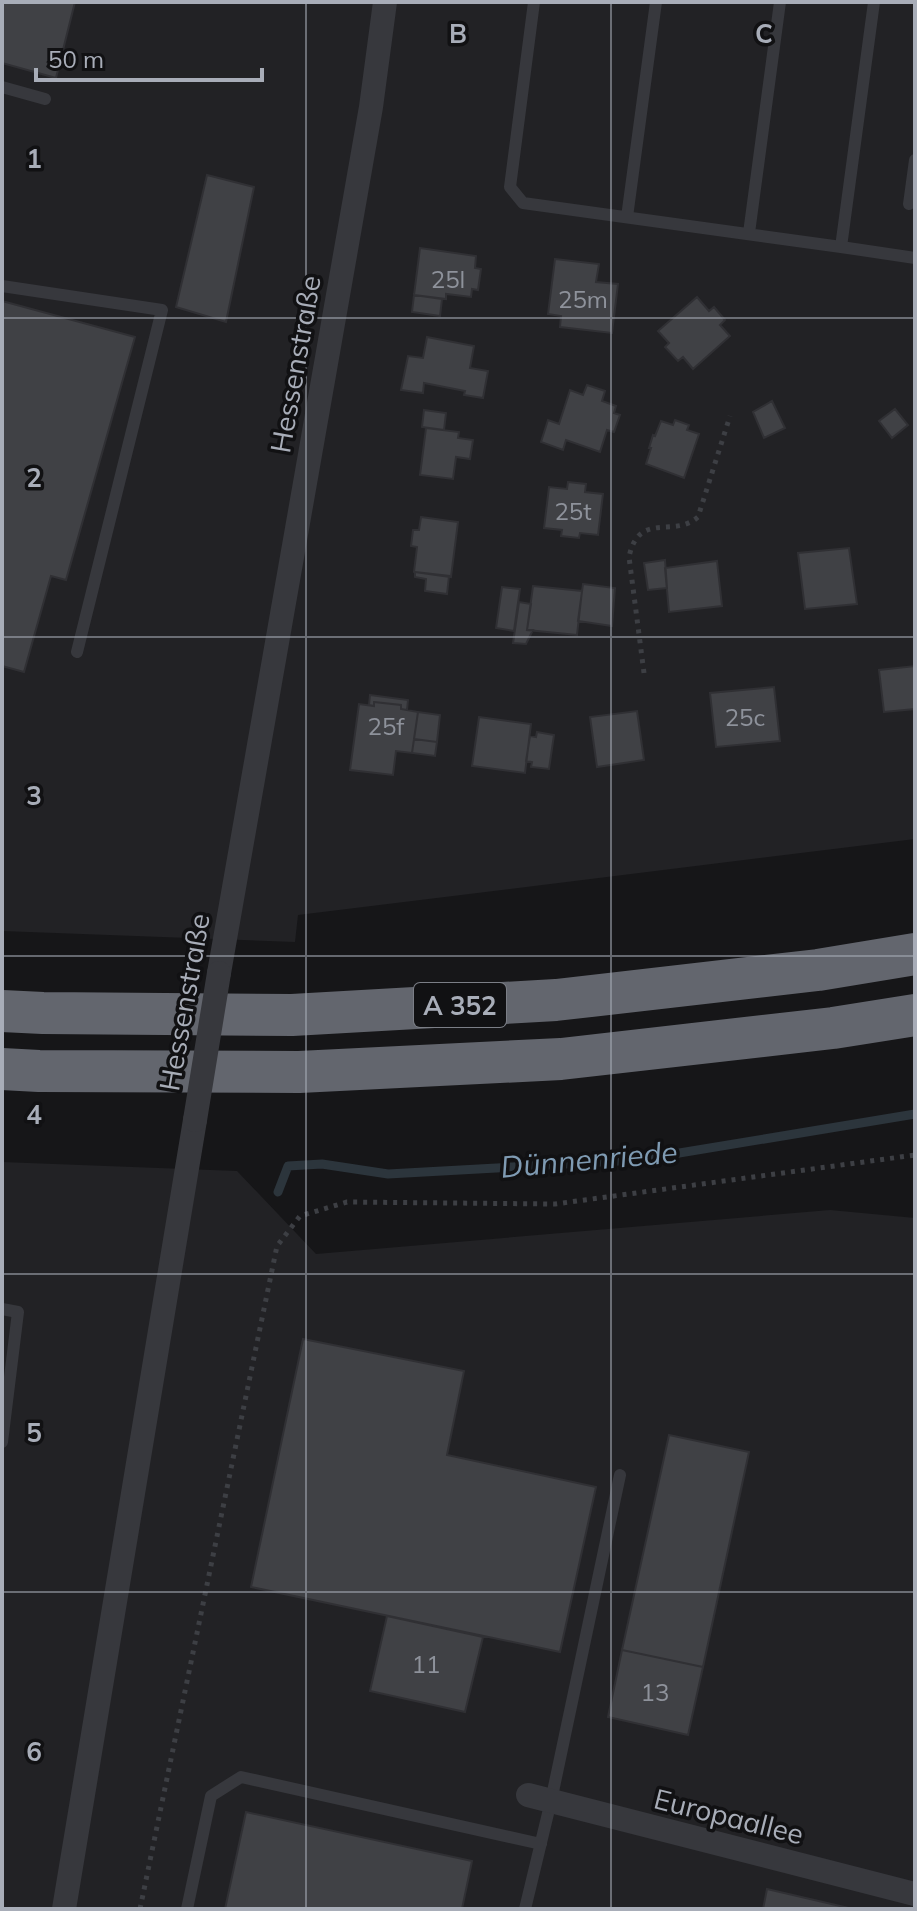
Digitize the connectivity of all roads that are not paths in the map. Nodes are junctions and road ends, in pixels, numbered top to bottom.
1 (385, 2) edge
2 (394, 2) edge
3 (534, 2) edge
4 (656, 2) edge
5 (780, 2) edge
6 (874, 2) edge
7 (2, 87) edge
8 (45, 99) dead end
9 (371, 107) junction
10 (915, 160) edge
11 (909, 204) dead end
12 (627, 217) junction
13 (749, 233) junction
14 (841, 247) junction
15 (915, 258) edge
16 (2, 286) edge
17 (77, 652) dead end
18 (915, 954) edge
19 (2, 1011) edge
20 (915, 1015) edge
21 (2, 1069) edge
22 (2, 1309) edge
23 (2, 1442) edge
24 (620, 1475) dead end
25 (540, 1798) junction
26 (541, 1844) junction
27 (915, 1894) edge
28 (64, 1909) edge
29 (187, 1909) edge
30 (525, 1909) edge

1 - 9 street, Hessenstraße
2 - 9 street, Hessenstraße
3 - 12 lane
4 - 12 lane
5 - 13 lane
6 - 14 lane
7 - 8 lane
9 - 28 street, Hessenstraße, bridge
10 - 11 lane
12 - 13 lane
13 - 14 lane
14 - 15 lane
16 - 17 lane
18 - 19 highway, A 352
20 - 21 highway, A 352
22 - 23 lane
24 - 25 lane
25 - 26 lane
25 - 27 street, Europaallee
26 - 29 lane
26 - 30 lane

